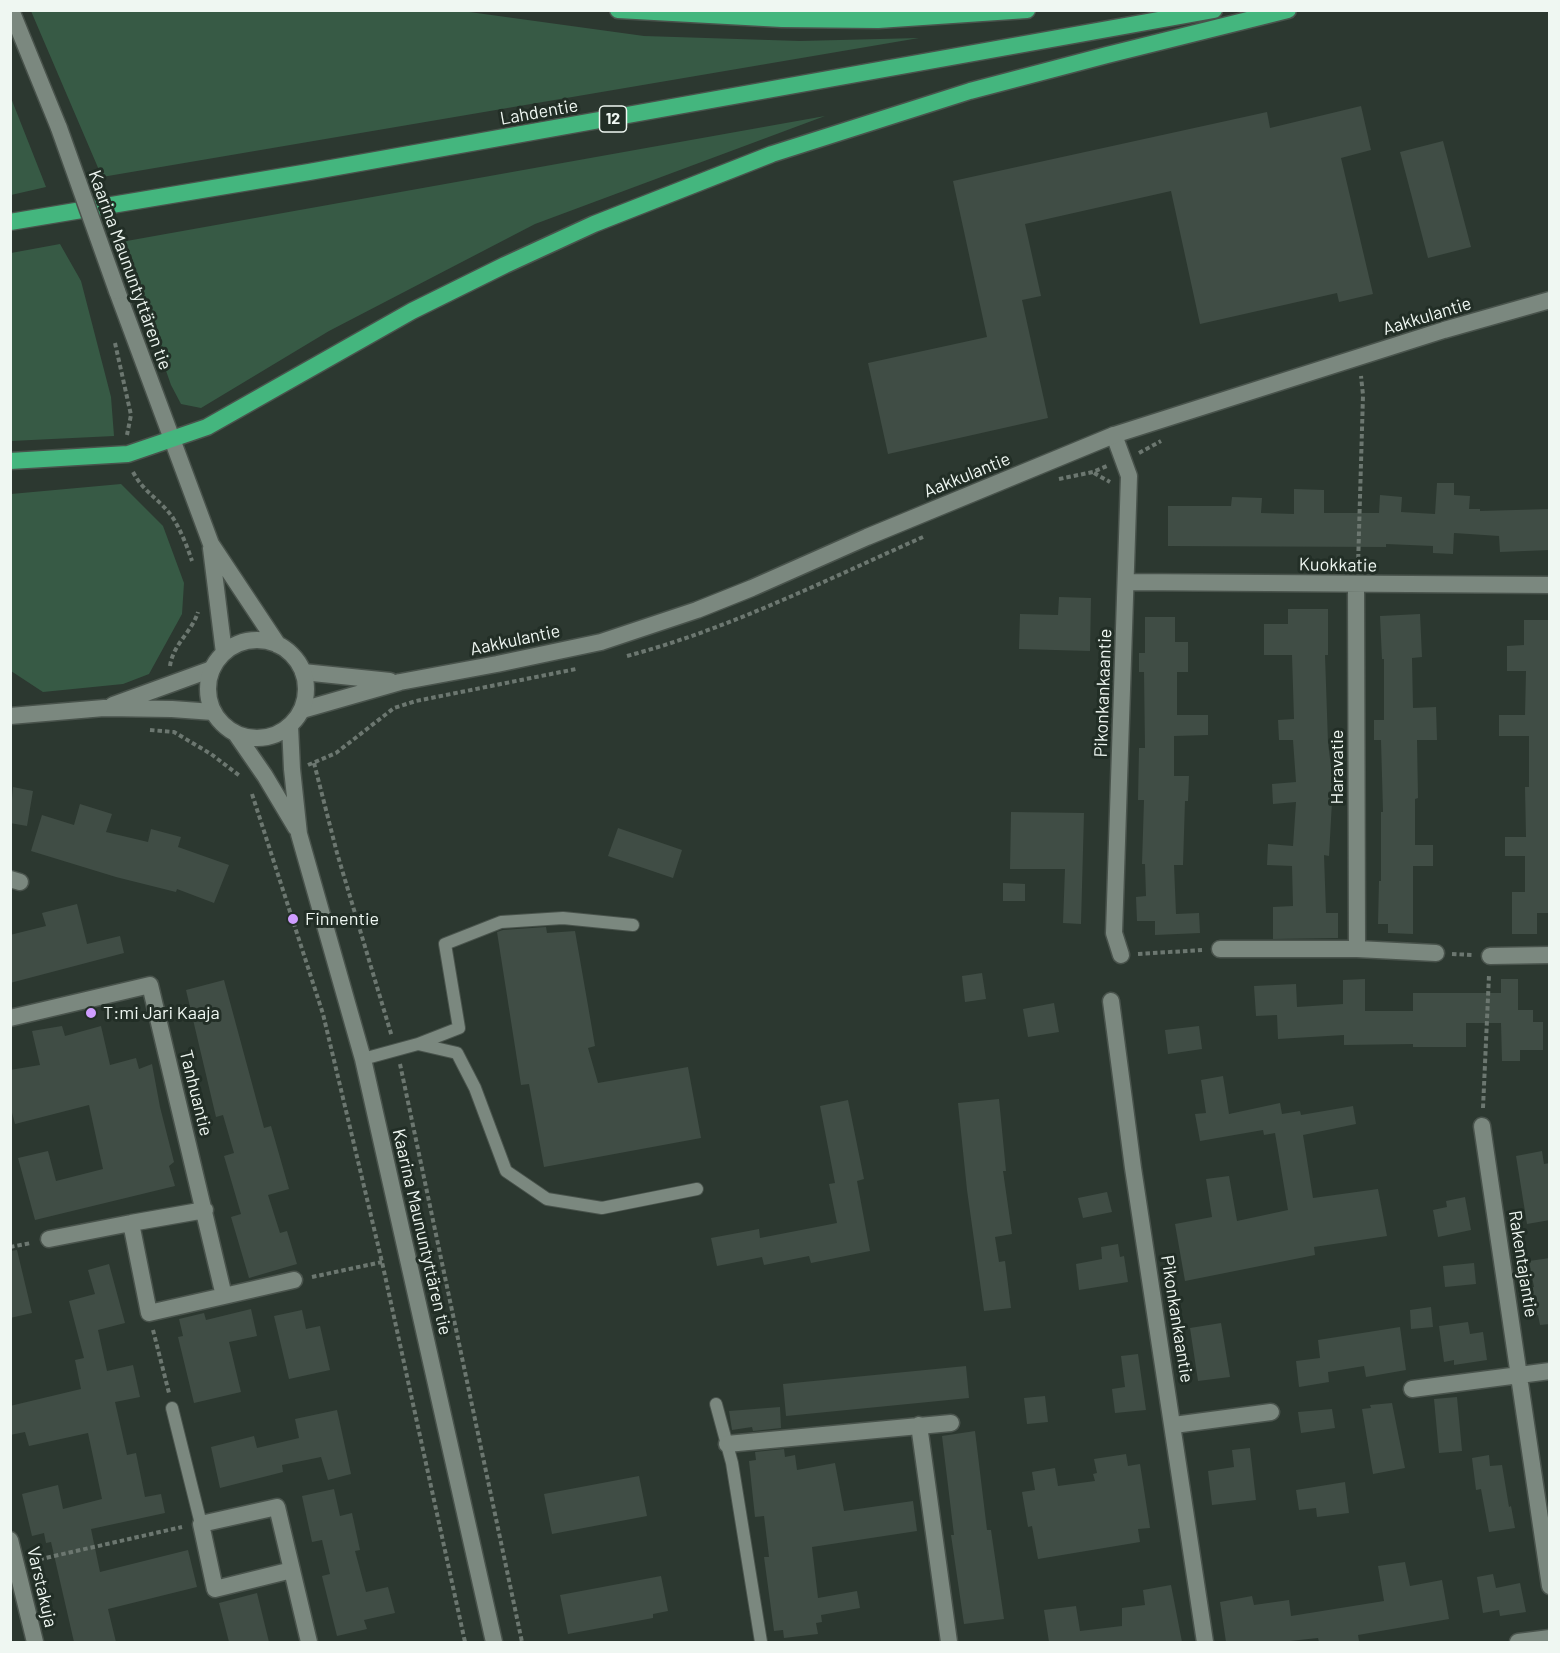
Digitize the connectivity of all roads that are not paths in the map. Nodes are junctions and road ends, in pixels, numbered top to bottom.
1 (11, 10) edge
2 (618, 10) edge
3 (1027, 10) edge
4 (1214, 10) edge
5 (1288, 10) edge
6 (10, 222) edge
7 (1550, 300) edge
8 (1114, 435) junction
9 (171, 440) junction
10 (10, 461) edge
11 (210, 544) junction
12 (1127, 582) junction
13 (1356, 585) junction
14 (1550, 585) edge
15 (278, 645) junction
16 (224, 653) junction
17 (212, 669) junction
18 (303, 672) junction
19 (400, 682) junction
20 (104, 708) junction
21 (302, 710) junction
22 (213, 712) junction
23 (10, 716) edge
24 (290, 726) junction
25 (236, 734) junction
26 (299, 834) junction
27 (633, 925) dead end
28 (1220, 949) road end
29 (1358, 949) junction
30 (1436, 953) road end
31 (1121, 955) road end
32 (1550, 955) edge
33 (1490, 956) road end
34 (1111, 1001) dead end
35 (10, 1018) edge
36 (418, 1044) junction
37 (363, 1059) junction
38 (1482, 1126) road end
39 (697, 1190) dead end
40 (205, 1210) junction
41 (131, 1223) junction
42 (49, 1239) dead end
43 (294, 1281) road end
44 (224, 1296) junction
45 (1550, 1371) edge
46 (1520, 1376) junction
47 (1412, 1389) dead end
48 (716, 1404) dead end
49 (172, 1408) road end
50 (1270, 1412) dead end
51 (951, 1423) dead end
52 (919, 1425) junction
53 (1174, 1425) junction
54 (727, 1444) junction
55 (201, 1524) junction
56 (10, 1540) edge
57 (292, 1570) junction
58 (1550, 1586) edge
59 (1550, 1638) edge
60 (35, 1642) edge
61 (309, 1642) edge
62 (494, 1642) edge
63 (761, 1642) edge
64 (949, 1642) edge
65 (1205, 1642) edge
66 (1518, 1642) edge

1 - 9 street, Kaarina Maununtyttären tie, bridge
2 - 3 highway
4 - 6 highway, Lahdentie / 12
5 - 9 highway
7 - 8 street, Aakkulantie
8 - 12 street, Pikonkankaantie
8 - 19 street, Aakkulantie
9 - 10 highway
9 - 11 street, Kaarina Maununtyttären tie
11 - 15 street, Kaarina Maununtyttären tie
11 - 16 street, Kaarina Maununtyttären tie
12 - 13 street, Kuokkatie
12 - 31 street, Pikonkankaantie
13 - 14 street, Kuokkatie
13 - 29 street, Haravatie
15 - 16 street
15 - 18 street
16 - 17 street
17 - 20 street
17 - 22 street
18 - 19 street, Aakkulantie
18 - 21 street
19 - 21 street, Aakkulantie
20 - 22 street
20 - 23 street
21 - 24 street
22 - 25 street
24 - 25 street
24 - 26 street, Kaarina Maununtyttären tie
25 - 26 street, Kaarina Maununtyttären tie
26 - 37 street, Kaarina Maununtyttären tie
27 - 36 lane
28 - 29 street
29 - 30 street
32 - 33 street
34 - 53 street, Pikonkankaantie
35 - 40 street, Tanhuantie
36 - 37 lane
36 - 39 lane
37 - 62 street, Kaarina Maununtyttären tie
38 - 46 street, Rakentajantie
40 - 41 street
40 - 44 street, Tanhuantie
41 - 42 street
41 - 44 street
43 - 44 street
45 - 46 street
46 - 47 street
46 - 58 street, Rakentajantie
48 - 54 lane
49 - 55 lane
50 - 53 street
51 - 52 street
52 - 54 street
52 - 64 street
53 - 65 street, Pikonkankaantie
54 - 63 lane
55 - 57 street
55 - 57 street
56 - 60 street, Varstakuja
57 - 61 street
59 - 66 street

